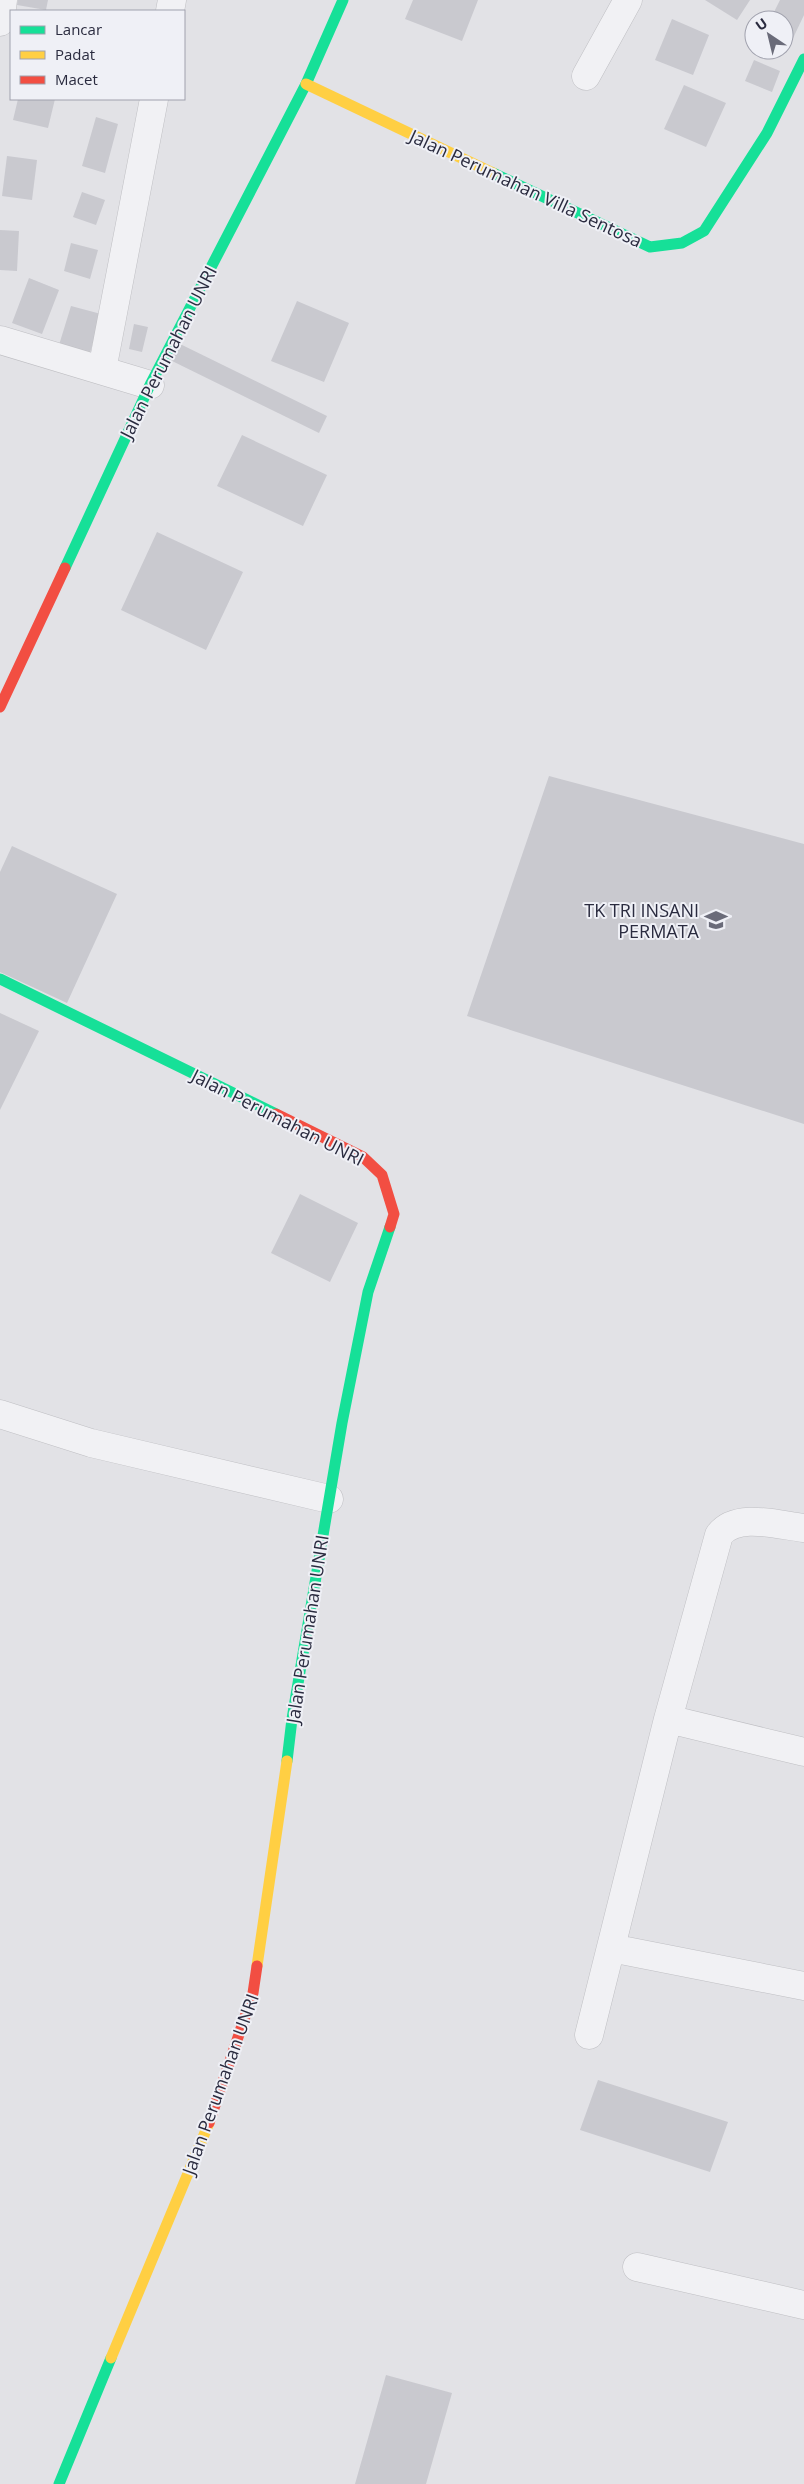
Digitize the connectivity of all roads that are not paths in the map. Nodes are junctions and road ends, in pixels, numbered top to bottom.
1 (3, 0) edge
2 (343, 0) edge
3 (628, 0) edge
4 (0, 22) edge
5 (804, 60) edge
6 (586, 76) dead end
7 (306, 84) junction
8 (154, 100) edge
9 (0, 340) edge
10 (102, 370) junction
11 (150, 385) junction
12 (0, 708) edge
13 (0, 979) edge
14 (0, 1414) edge
15 (329, 1498) junction
16 (804, 1528) edge
17 (668, 1719) junction
18 (804, 1752) edge
19 (611, 1948) junction
20 (804, 1986) edge
21 (589, 2035) dead end
22 (637, 2267) dead end
23 (804, 2305) edge
24 (59, 2484) edge

1 - 4 street
2 - 7 street, Jalan Perumahan UNRI
3 - 6 street
5 - 7 street, Jalan Perumahan Villa Sentosa
7 - 11 street, Jalan Perumahan UNRI
8 - 10 street
9 - 10 street
10 - 11 street
11 - 12 street, Jalan Perumahan UNRI
13 - 15 street, Jalan Perumahan UNRI
14 - 15 street
15 - 24 street, Jalan Perumahan UNRI
16 - 17 street
17 - 18 street
17 - 19 street
19 - 20 street
19 - 21 street
22 - 23 street

